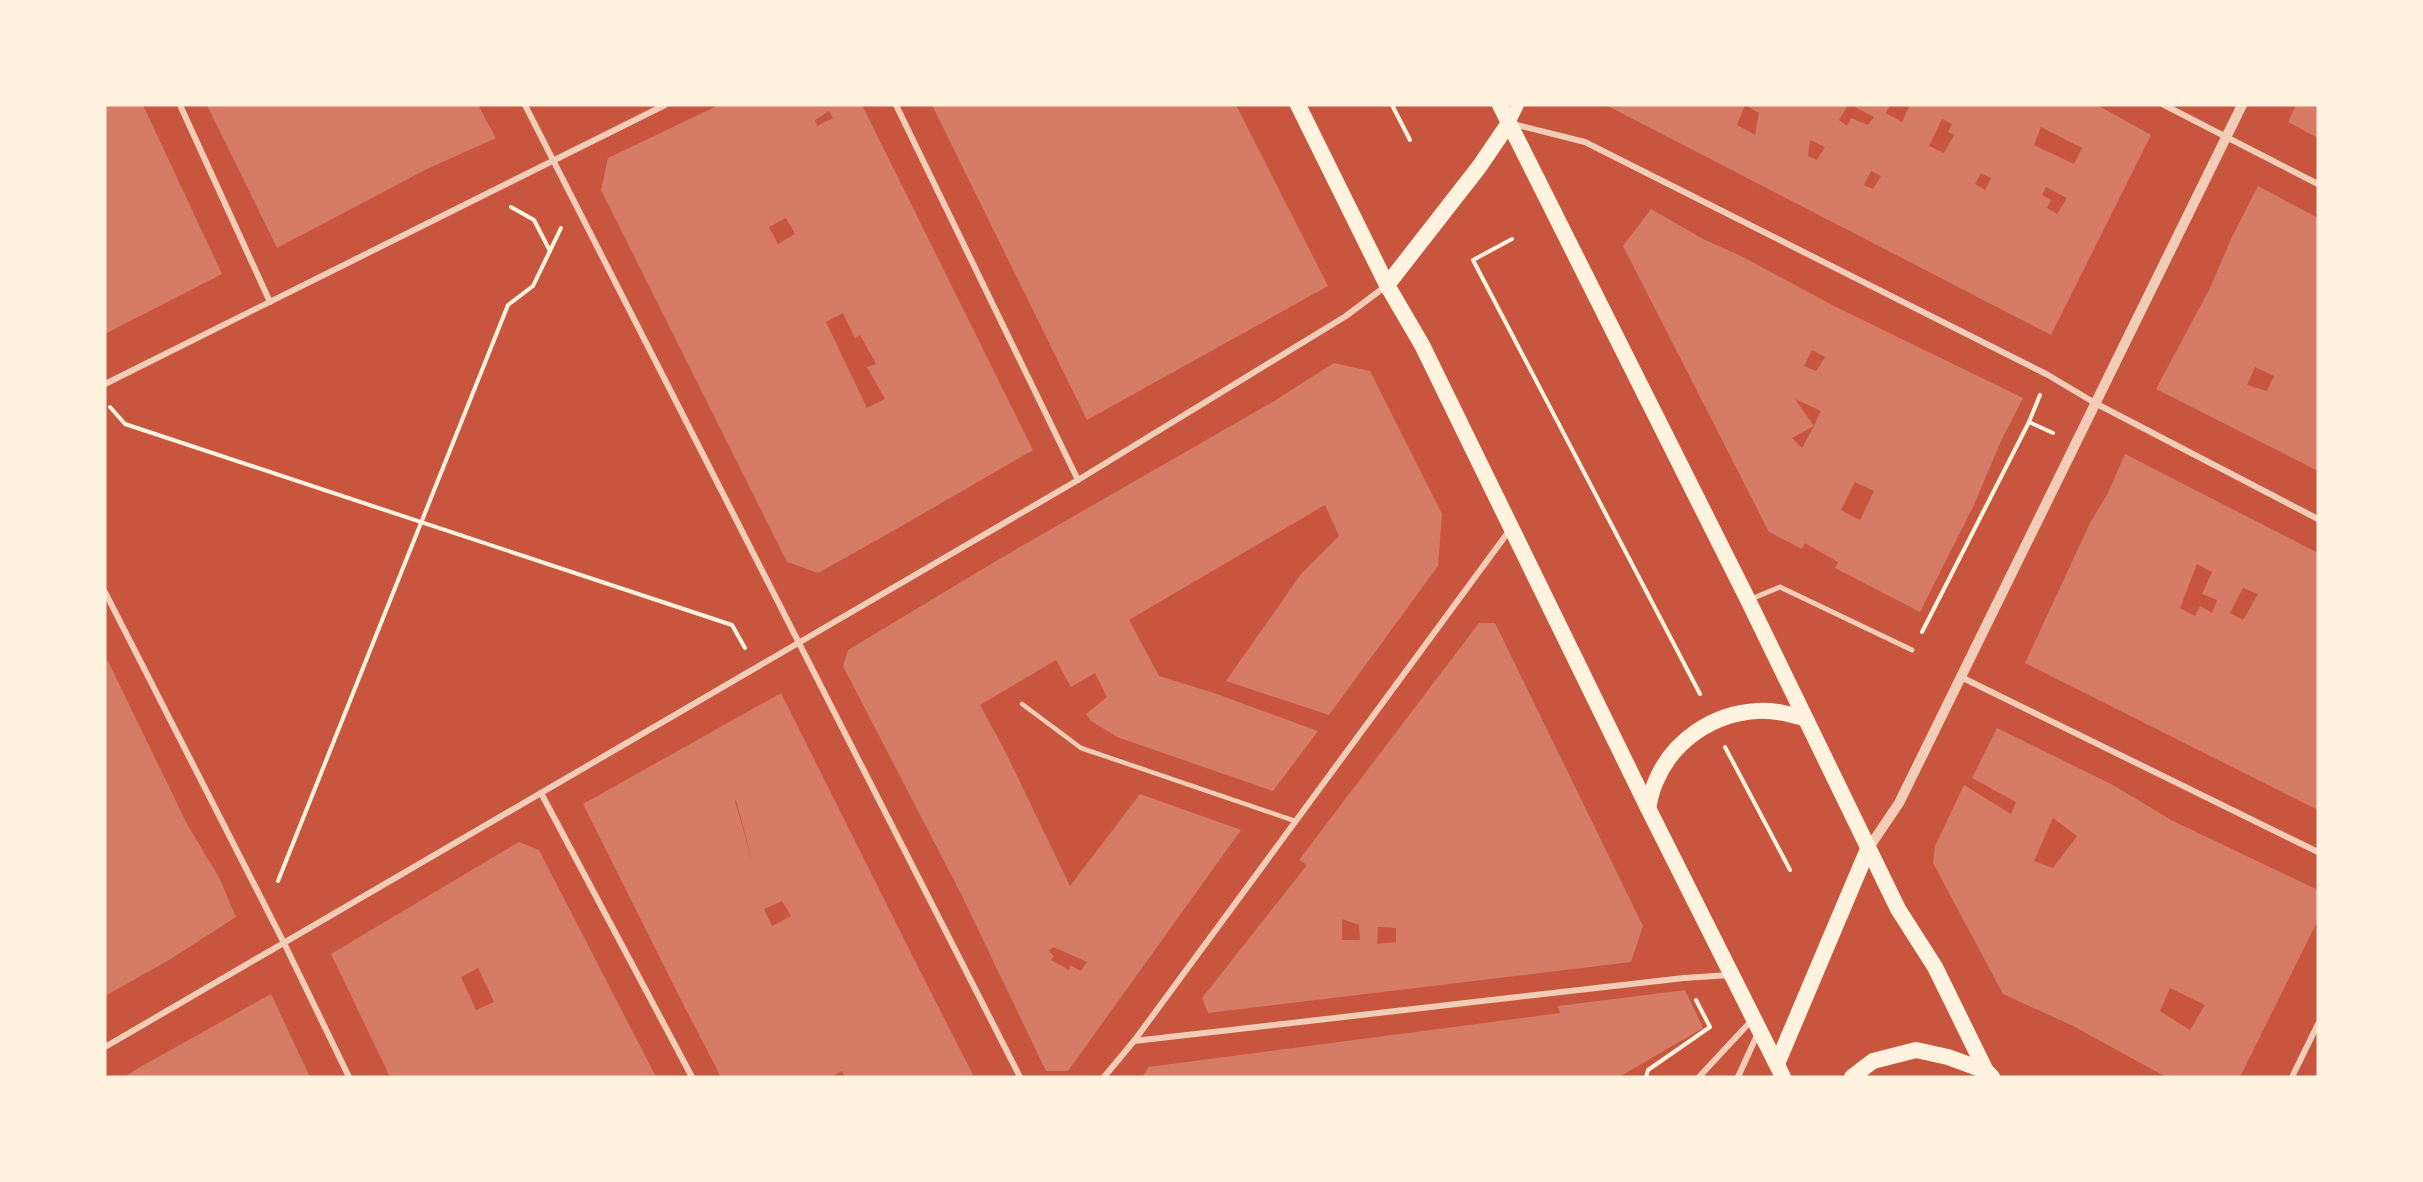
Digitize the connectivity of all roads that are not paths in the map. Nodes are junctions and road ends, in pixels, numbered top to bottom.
1 (180, 105) edge
2 (525, 105) edge
3 (665, 105) edge
4 (896, 105) edge
5 (1298, 105) edge
6 (1500, 105) edge
7 (1518, 105) edge
8 (2164, 105) edge
9 (2242, 105) edge
10 (1509, 123) junction
11 (2226, 137) junction
12 (554, 161) junction
13 (2318, 184) edge
14 (1387, 285) junction
15 (270, 302) junction
16 (105, 384) edge
17 (2095, 403) junction
18 (1078, 480) junction
19 (2318, 519) edge
20 (1512, 527) junction
21 (105, 592) edge
22 (1748, 600) junction
23 (799, 641) junction
24 (1912, 650) road end
25 (1960, 677) junction
26 (1022, 704) dead end
27 (1804, 718) junction
28 (541, 793) junction
29 (1648, 808) junction
30 (1295, 821) junction
31 (1868, 849) junction
32 (2318, 852) edge
33 (284, 943) junction
34 (1731, 975) junction
35 (2318, 1024) edge
36 (1755, 1026) junction
37 (1134, 1041) junction
38 (105, 1047) edge
39 (1777, 1073) edge
40 (1989, 1074) edge
41 (349, 1077) edge
42 (692, 1077) edge
43 (1020, 1077) edge
44 (1104, 1077) edge
45 (1699, 1077) edge
46 (1738, 1077) edge
47 (1852, 1077) edge
48 (2292, 1077) edge

1 - 15 street
2 - 12 street
3 - 12 street
4 - 18 street
5 - 14 highway
6 - 10 highway
7 - 10 main road
8 - 11 street
9 - 11 street
10 - 14 highway
10 - 17 street
10 - 22 highway
11 - 13 street
11 - 17 street
12 - 15 street
12 - 23 street
14 - 18 street
14 - 20 highway
15 - 16 street
17 - 19 street
17 - 25 street
18 - 23 street
20 - 29 highway
20 - 30 street
21 - 33 street
22 - 24 street
22 - 27 highway
23 - 28 street
23 - 43 street
25 - 31 street
25 - 32 street
26 - 30 lane
27 - 29 highway
27 - 31 highway
28 - 33 street
28 - 42 street
29 - 34 highway
30 - 37 street
31 - 39 highway
31 - 40 highway
33 - 38 street
33 - 41 street
34 - 36 highway
34 - 37 street
35 - 48 street
36 - 39 highway
36 - 45 street
36 - 46 street
37 - 44 street
40 - 47 highway

